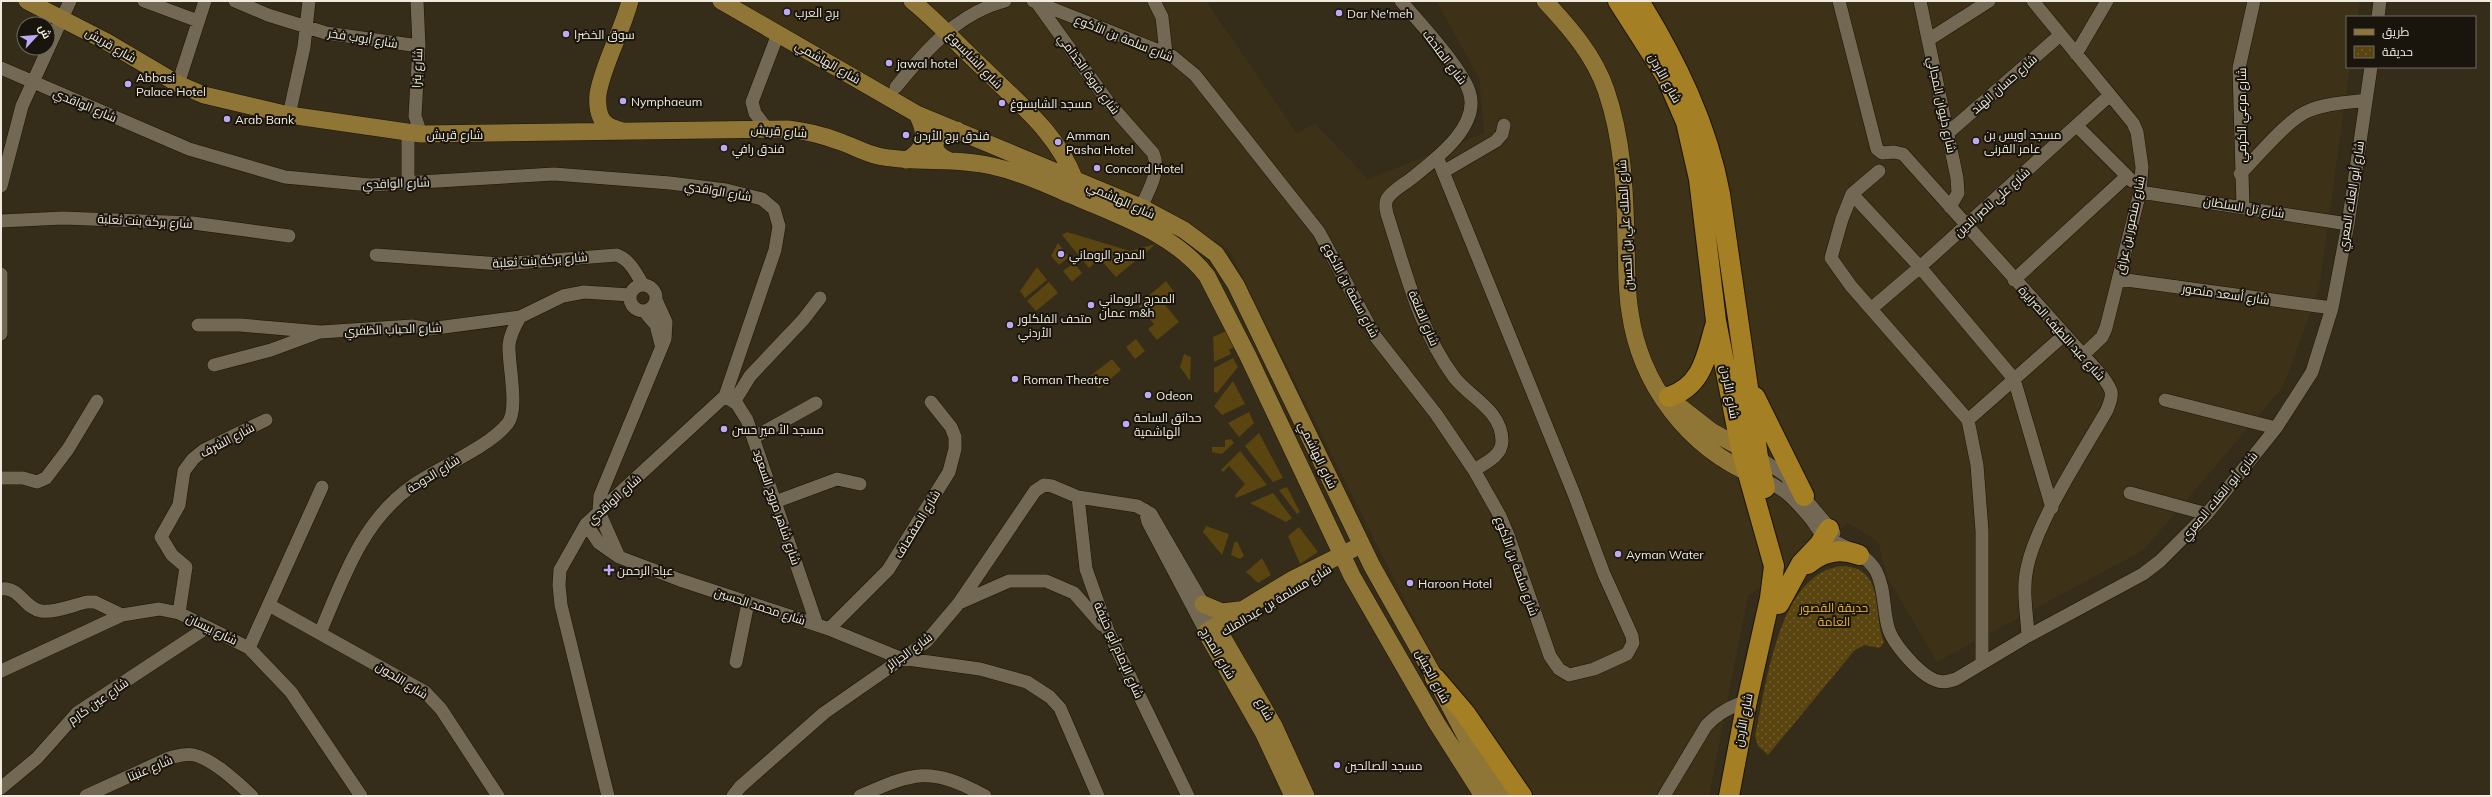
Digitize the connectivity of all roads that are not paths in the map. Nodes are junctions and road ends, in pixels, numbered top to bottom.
1 (27, 1) edge
2 (70, 1) edge
3 (144, 1) edge
4 (205, 1) edge
5 (235, 1) edge
6 (309, 1) edge
7 (418, 1) edge
8 (630, 1) edge
9 (638, 1) edge
10 (721, 1) edge
11 (912, 1) edge
12 (1005, 1) edge
13 (1154, 1) edge
14 (1401, 1) edge
15 (1545, 1) edge
16 (1618, 1) edge
17 (1639, 1) edge
18 (1839, 1) edge
19 (1920, 1) edge
20 (1988, 1) edge
21 (2033, 1) edge
22 (2107, 1) edge
23 (2254, 1) edge
24 (1035, 2) edge
25 (63, 18) junction
26 (625, 20) junction
27 (198, 21) junction
28 (307, 27) junction
29 (948, 32) junction
30 (778, 34) junction
31 (2059, 36) junction
32 (1928, 40) junction
33 (419, 46) junction
34 (1166, 53) junction
35 (2076, 54) junction
36 (1, 68) edge
37 (2371, 68) edge
38 (32, 82) junction
39 (178, 84) junction
40 (896, 87) dead end
41 (2110, 95) junction
42 (2366, 100) junction
43 (916, 114) junction
44 (289, 115) junction
45 (1504, 125) dead end
46 (2077, 126) junction
47 (767, 128) junction
48 (956, 130) junction
49 (622, 131) junction
50 (1949, 132) junction
51 (415, 134) junction
52 (1437, 157) junction
53 (906, 160) junction
54 (948, 160) junction
55 (1879, 171) dead end
56 (1443, 172) junction
57 (2240, 174) junction
58 (2126, 176) junction
59 (1075, 180) junction
60 (408, 184) junction
61 (1, 186) edge
62 (2140, 190) junction
63 (1852, 194) junction
64 (1950, 206) junction
65 (2242, 206) junction
66 (1141, 207) junction
67 (1, 221) edge
68 (2348, 224) junction
69 (1965, 226) junction
70 (289, 236) dead end
71 (376, 255) dead end
72 (1920, 267) junction
73 (1, 274) edge
74 (2119, 279) junction
75 (2014, 280) junction
76 (643, 285) junction
77 (630, 295) junction
78 (820, 298) dead end
79 (656, 300) junction
80 (1872, 308) junction
81 (2332, 308) junction
82 (644, 311) junction
83 (520, 317) junction
84 (1716, 321) junction
85 (198, 325) dead end
86 (322, 332) junction
87 (1, 334) edge
88 (2064, 335) junction
89 (661, 348) junction
90 (2083, 355) junction
91 (214, 365) dead end
92 (2014, 379) junction
93 (1747, 380) junction
94 (1664, 395) junction
95 (730, 399) junction
96 (2165, 400) dead end
97 (97, 401) dead end
98 (931, 402) dead end
99 (816, 403) dead end
100 (266, 420) dead end
101 (1968, 420) junction
102 (2276, 428) junction
103 (753, 438) junction
104 (1752, 464) junction
105 (1474, 470) junction
106 (1, 478) edge
107 (605, 480) junction
108 (860, 484) dead end
109 (322, 487) dead end
110 (622, 493) junction
111 (2130, 493) dead end
112 (1804, 496) junction
113 (1078, 497) junction
114 (775, 502) junction
115 (2052, 508) junction
116 (1145, 510) junction
117 (599, 512) junction
118 (2207, 514) junction
119 (586, 524) junction
120 (1827, 533) junction
121 (1333, 535) junction
122 (1364, 549) junction
123 (1853, 550) junction
124 (619, 557) junction
125 (1345, 558) junction
126 (1319, 565) junction
127 (1796, 575) junction
128 (1, 589) edge
129 (748, 603) junction
130 (959, 603) junction
131 (1203, 604) junction
132 (1779, 604) junction
133 (269, 605) junction
134 (1242, 610) junction
135 (179, 613) junction
136 (122, 615) junction
137 (823, 627) junction
138 (206, 628) junction
139 (1108, 631) junction
140 (320, 633) junction
141 (1213, 633) junction
142 (2028, 636) junction
143 (249, 648) junction
144 (900, 658) junction
145 (736, 662) dead end
146 (1982, 662) junction
147 (1, 671) edge
148 (1435, 678) junction
149 (1746, 701) junction
150 (1, 788) edge
151 (86, 796) edge
152 (252, 796) edge
153 (361, 796) edge
154 (498, 796) edge
155 (608, 796) edge
156 (733, 796) edge
157 (860, 796) edge
158 (985, 796) edge
159 (1098, 796) edge
160 (1188, 796) edge
161 (1293, 796) edge
162 (1306, 796) edge
163 (1483, 796) edge
164 (1502, 796) edge
165 (1522, 796) edge
166 (1664, 796) edge
167 (1728, 796) edge
168 (1741, 796) edge

1 - 25 main road, شارع قريش
2 - 25 street
3 - 27 street
4 - 27 street
5 - 28 street, شارع أيوب فخر
6 - 28 street
7 - 33 street, شارع بترا
8 - 26 main road
9 - 26 main road
10 - 30 main road, شارع الهاشمي
11 - 29 main road, شارع الشابسوغ
12 - 29 street
13 - 34 street
14 - 52 street, شارع المتحف
15 - 94 main road, شارع الملك علي بن الحسين
16 - 84 highway, شارع الأردن
17 - 93 highway, شارع الأردن
18 - 64 street, شارع عبد اللطيف الصرايرة
19 - 32 street, شارع دليوان المجالي
20 - 32 street
21 - 31 street, شارع منصور بن عراق
22 - 35 street
23 - 57 street, شارع مرعي الكرمي
24 - 34 street, شارع سلمة بن الأكوع
24 - 66 street, شارع فروة الجذامي
25 - 38 street
25 - 39 main road, شارع قريش
26 - 49 main road
27 - 39 street
28 - 33 street, شارع أيوب فخر
28 - 44 street
29 - 40 street
29 - 59 main road, شارع الشابسوغ
30 - 43 main road, شارع الهاشمي
30 - 47 street
31 - 35 street, شارع منصور بن عراق
31 - 50 street, شارع حسان الهند
32 - 50 street, شارع دليوان المجالي
33 - 51 street, شارع بترا
34 - 105 street, شارع سلمة بن الأكوع
35 - 41 street, شارع منصور بن عراق
36 - 38 street, شارع الواقدي
37 - 42 street, شارع أبو العلاء المعري
38 - 60 street, شارع الواقدي
38 - 61 street
39 - 44 main road, شارع قريش
41 - 46 street, شارع علي ناصر الدين
41 - 62 street, شارع منصور بن عراق
42 - 57 street
42 - 68 street, شارع أبو العلاء المعري
43 - 48 main road, شارع الهاشمي
43 - 53 main road
44 - 51 main road, شارع قريش
45 - 56 street
46 - 58 street
46 - 69 street, شارع علي ناصر الدين
47 - 49 main road, شارع قريش
47 - 53 main road, شارع قريش
48 - 54 main road
48 - 59 main road, شارع الهاشمي
49 - 51 main road, شارع قريش
50 - 64 street, شارع دليوان المجالي
51 - 60 street, شارع بترا
52 - 56 street, شارع سلمة بن الأكوع
52 - 105 street, شارع القلعة
53 - 54 main road, شارع الهاشمي
54 - 121 main road, شارع الهاشمي
55 - 63 street
56 - 105 street, شارع سلمة بن الأكوع
57 - 65 street, شارع مرعي الكرمي
58 - 62 street
58 - 75 street
59 - 66 main road, شارع الهاشمي
60 - 95 street, شارع الواقدي
62 - 65 street, شارع تل السلطان
62 - 74 street, شارع منصور بن عراق
63 - 72 street
63 - 80 street
64 - 69 street, شارع عبد اللطيف الصرايرة
65 - 68 street, شارع تل السلطان
66 - 122 main road, شارع الهاشمي
67 - 70 street, شارع بركة بنت ثعلبة
68 - 81 street, شارع أبو العلاء المعري
69 - 72 street, شارع علي ناصر الدين
69 - 75 street, شارع عبد اللطيف الصرايرة
71 - 76 street, شارع بركة بنت ثعلبة
72 - 80 street, شارع علي ناصر الدين
72 - 92 street
73 - 87 street
74 - 81 street, شارع أسعد منصور
74 - 90 street, شارع منصور بن عراق
75 - 88 street, شارع عبد اللطيف الصرايرة
76 - 77 street
76 - 79 street
77 - 82 street
77 - 83 street, شارع الحباب الظفري
78 - 95 street
79 - 82 street
79 - 89 street
80 - 101 street
81 - 102 street, شارع أبو العلاء المعري
82 - 89 street
83 - 86 street, شارع الحباب الظفري
83 - 140 street, شارع الدوحة
84 - 94 highway
84 - 104 highway, شارع الأردن
85 - 86 street, شارع الحباب الظفري
86 - 91 street
88 - 90 street, شارع عبد اللطيف الصرايرة
88 - 92 street
89 - 107 street
90 - 115 street, شارع عبد اللطيف الصرايرة
92 - 101 street
92 - 115 street
93 - 104 highway, شارع الأردن
93 - 112 highway
94 - 104 main road, شارع الملك علي بن الحسين
94 - 104 main road, شارع الملك علي بن الحسين
95 - 103 street, شارع شاهر مروح السعود
95 - 110 street, شارع الواقدي
96 - 102 street
97 - 106 street
98 - 137 street, شارع الصفصاف
99 - 103 street
100 - 135 street, شارع الشرف
101 - 146 street
102 - 118 street, شارع أبو العلاء المعري
103 - 114 street, شارع شاهر مروح السعود
104 - 112 street
104 - 120 street, شارع أبو العلاء المعري
104 - 132 highway, شارع الأردن
104 - 149 highway, شارع الأردن
107 - 110 street
107 - 117 street
108 - 114 street
109 - 133 street
110 - 117 street, شارع الواقدي
111 - 118 street
112 - 120 street
113 - 116 street, شارع المدرج
113 - 130 street, شارع الجزائر
113 - 139 street, شارع الإمام أبو حنيفة
114 - 137 street, شارع شاهر مروح السعود
115 - 142 street, شارع عبد اللطيف الصرايرة
116 - 131 street, شارع المدرج
116 - 141 street, شارع المدرج
117 - 119 street, شارع الواقدي
117 - 124 street
118 - 142 street, شارع أبو العلاء المعري
119 - 124 street, شارع محمد الحسين
119 - 155 street, شارع الواقدي
120 - 123 street, شارع أبو العلاء المعري
120 - 127 highway
121 - 125 main road, شارع الهاشمي
121 - 126 main road
122 - 125 main road, شارع مسلمة بن عبدالملك
122 - 148 main road, شارع الجيش
123 - 127 highway
123 - 146 street, شارع أبو العلاء المعري
124 - 129 street, شارع محمد الحسين
125 - 126 main road, شارع مسلمة بن عبدالملك
125 - 141 main road, شارع مسلمة بن عبدالملك
125 - 163 main road, شارع الجيش
126 - 134 main road, شارع مسلمة بن عبدالملك
127 - 132 highway
128 - 136 street
129 - 137 street, شارع محمد الحسين
129 - 145 street
130 - 139 street
130 - 144 street, شارع الجزائر
131 - 134 main road
131 - 141 street, شارع المدرج
132 - 168 highway, شارع الأردن
133 - 140 street, شارع اللجون
133 - 143 street
134 - 141 main road, شارع مسلمة بن عبدالملك
135 - 136 street, شارع بيسان
135 - 138 street, شارع بيسان
136 - 147 street, شارع بيسان
137 - 144 street, شارع محمد الحسين
138 - 143 street, شارع بيسان
138 - 150 street, شارع عين كارم
139 - 160 street, شارع الإمام أبو حنيفة
140 - 154 street, شارع اللجون
141 - 161 main road, شارع المدرج
141 - 162 main road, شارع
142 - 146 street, شارع أبو العلاء المعري
143 - 153 street, شارع بيسان
144 - 156 street, شارع الجزائر
144 - 159 street, شارع محمد الحسين
148 - 164 main road, شارع الجيش
148 - 165 highway
149 - 166 street
149 - 167 highway, شارع الأردن
151 - 152 street, شارع عنبتا
157 - 158 street

